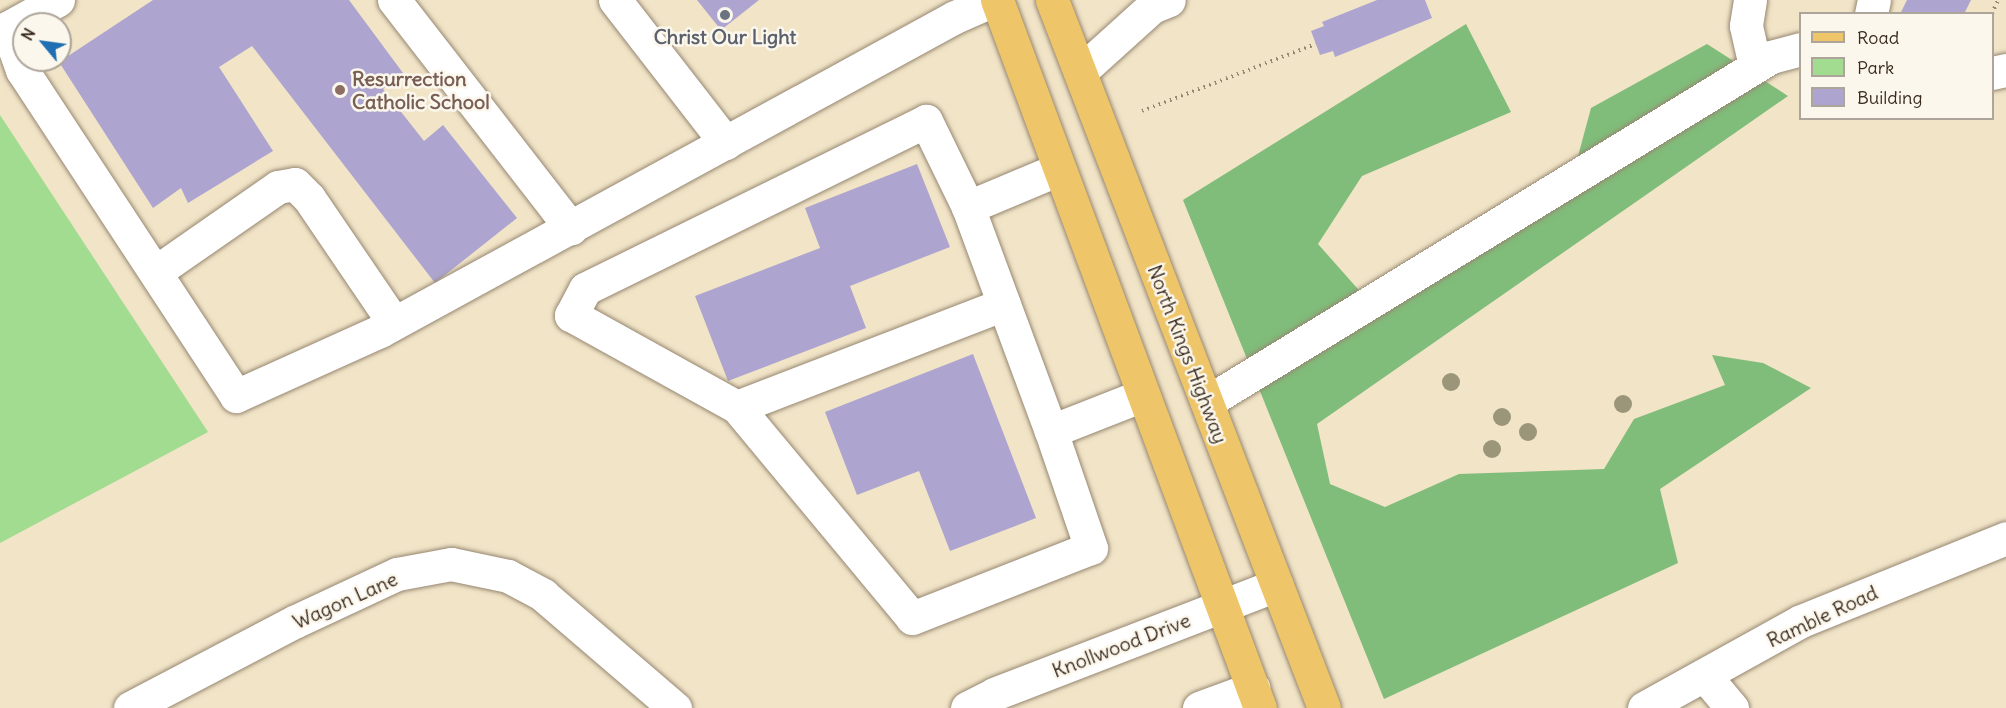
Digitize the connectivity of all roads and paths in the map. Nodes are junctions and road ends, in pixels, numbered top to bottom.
1 (58, 0) edge
2 (394, 0) edge
3 (615, 0) edge
4 (995, 0) edge
5 (1052, 0) edge
6 (1169, 0) edge
7 (1750, 0) edge
8 (1316, 44) dead end
9 (1799, 49) edge
10 (1755, 66) junction
11 (1080, 72) junction
12 (1142, 111) dead end
13 (726, 143) junction
14 (1059, 169) junction
15 (968, 207) junction
16 (571, 228) junction
17 (157, 271) junction
18 (1004, 304) junction
19 (394, 323) junction
20 (1143, 394) junction
21 (1207, 402) junction
22 (737, 407) junction
23 (1051, 431) junction
24 (2006, 538) edge
25 (1277, 585) junction
26 (1222, 607) junction
27 (1705, 676) junction
28 (1256, 698) edge
29 (130, 708) edge
30 (675, 708) edge
31 (967, 708) edge
32 (1199, 708) edge
33 (1323, 708) edge
34 (1644, 708) edge
35 (1732, 708) edge

1 - 17 street
2 - 16 street
3 - 13 street
4 - 13 street
4 - 14 main road
5 - 11 main road, North Kings Highway
6 - 11 street
7 - 10 street
8 - 12 path
9 - 10 street
10 - 21 street
11 - 21 main road, North Kings Highway
13 - 16 street
14 - 15 street
14 - 20 main road
15 - 18 street
15 - 22 street
16 - 19 street
17 - 19 street
17 - 19 street
18 - 22 street
18 - 23 street
20 - 23 street
20 - 26 main road
21 - 25 main road, North Kings Highway
22 - 23 street
24 - 27 street, Ramble Road
25 - 26 street, Knollwood Drive
25 - 33 main road, North Kings Highway
26 - 28 main road
26 - 31 street, Knollwood Drive
27 - 34 street, Ramble Road
27 - 35 street
28 - 32 street
29 - 30 street, Wagon Lane

